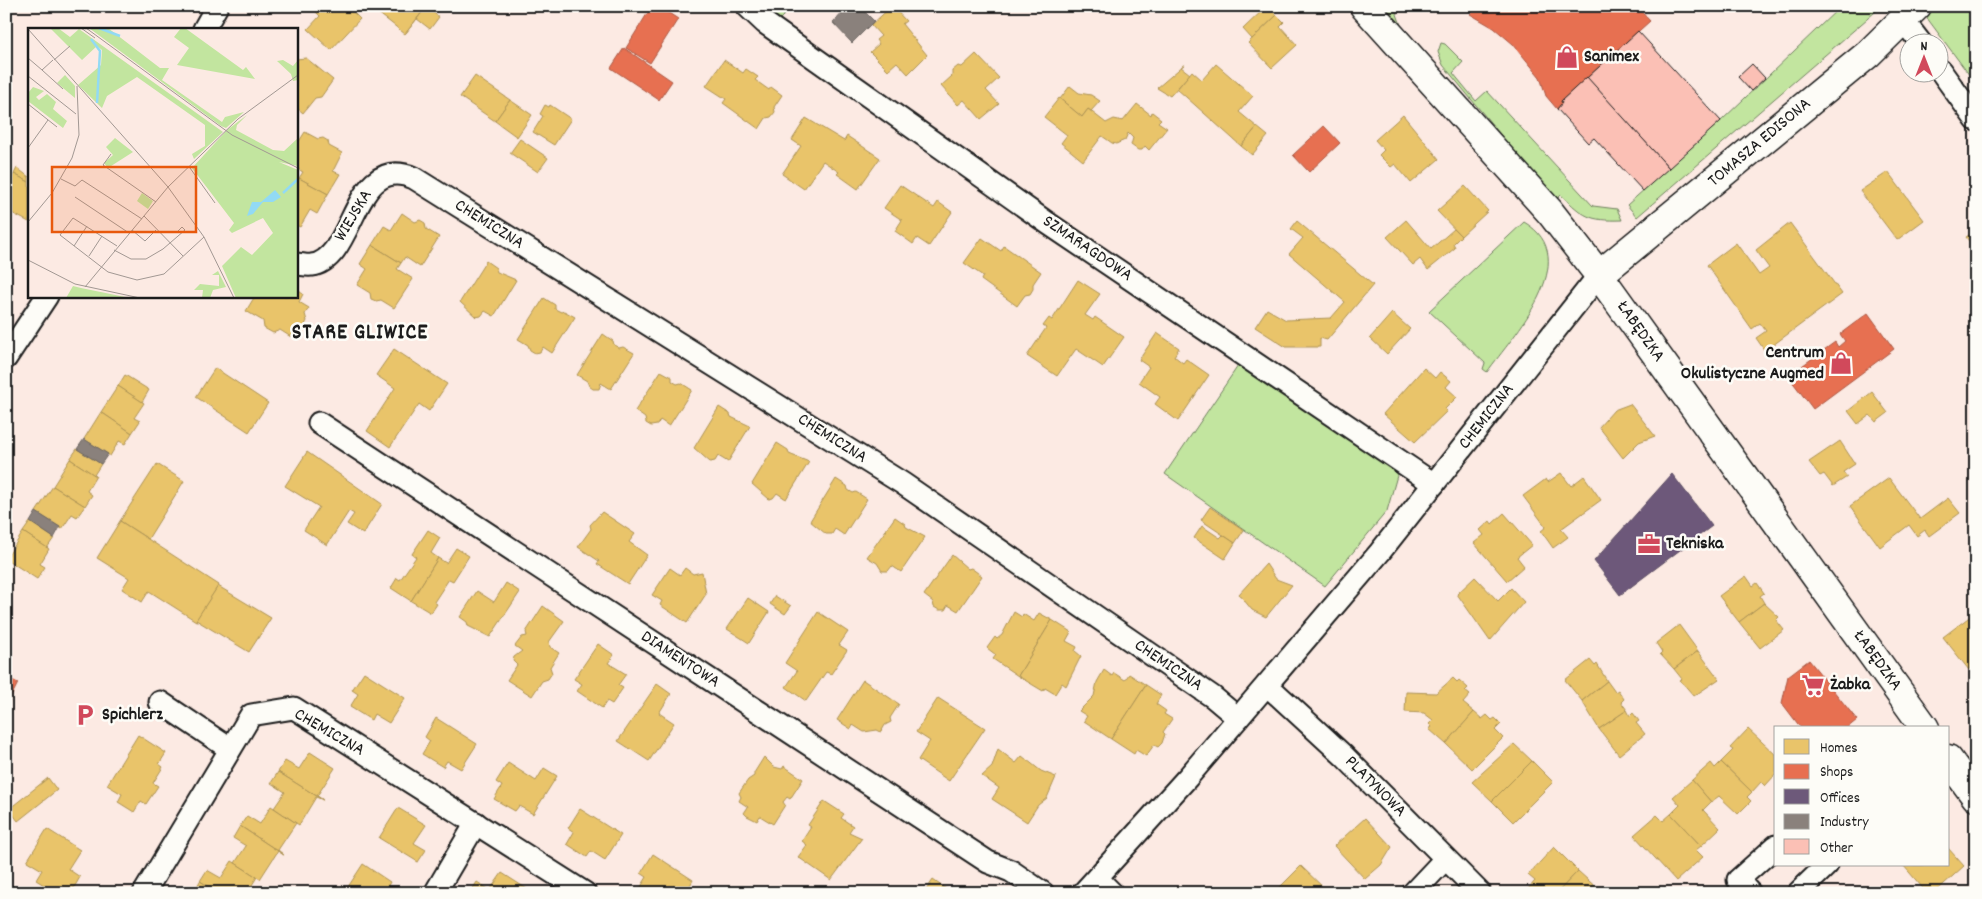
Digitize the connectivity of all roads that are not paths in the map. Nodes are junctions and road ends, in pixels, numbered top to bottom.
1 (217, 6) edge
2 (747, 6) edge
3 (1364, 6) edge
4 (1910, 13) edge
5 (205, 28) edge
6 (1917, 32) edge
7 (1949, 82) edge
8 (1976, 120) edge
9 (414, 178) joint
10 (298, 264) edge
11 (1599, 275) junction
12 (46, 298) edge
13 (6, 358) edge
14 (319, 424) dead end
15 (1434, 484) junction
16 (1267, 685) junction
17 (160, 702) dead end
18 (1238, 718) junction
19 (1925, 726) edge
20 (230, 749) junction
21 (1950, 762) edge
22 (1976, 797) edge
23 (476, 824) junction
24 (1774, 848) edge
25 (1445, 859) junction
26 (1826, 866) edge
27 (1090, 885) edge
28 (144, 893) edge
29 (435, 893) edge
30 (585, 893) edge
31 (1043, 893) edge
32 (1112, 893) edge
33 (1413, 893) edge
34 (1480, 893) edge
35 (1750, 893) edge
36 (1798, 893) edge

1 - 5 street
2 - 15 street, SZMARAGDOWA
3 - 11 street, ŁABĘDZKA
4 - 6 street
4 - 11 street, TOMASZA EDISONA
7 - 8 street
9 - 10 street, WIEJSKA
9 - 18 street, CHEMICZNA
11 - 15 street, CHEMICZNA
11 - 19 street, ŁABĘDZKA
12 - 13 street
14 - 31 street, DIAMENTOWA
15 - 16 street, CHEMICZNA
16 - 18 street, CHEMICZNA
16 - 25 street, PLATYNOWA
17 - 20 street
18 - 27 street, CHEMICZNA
20 - 23 street, CHEMICZNA
20 - 28 street, CHEMICZNA
21 - 22 street
23 - 29 street
23 - 30 street, CHEMICZNA
24 - 35 street
25 - 33 street
25 - 34 street, PLATYNOWA
26 - 36 street
27 - 32 street

